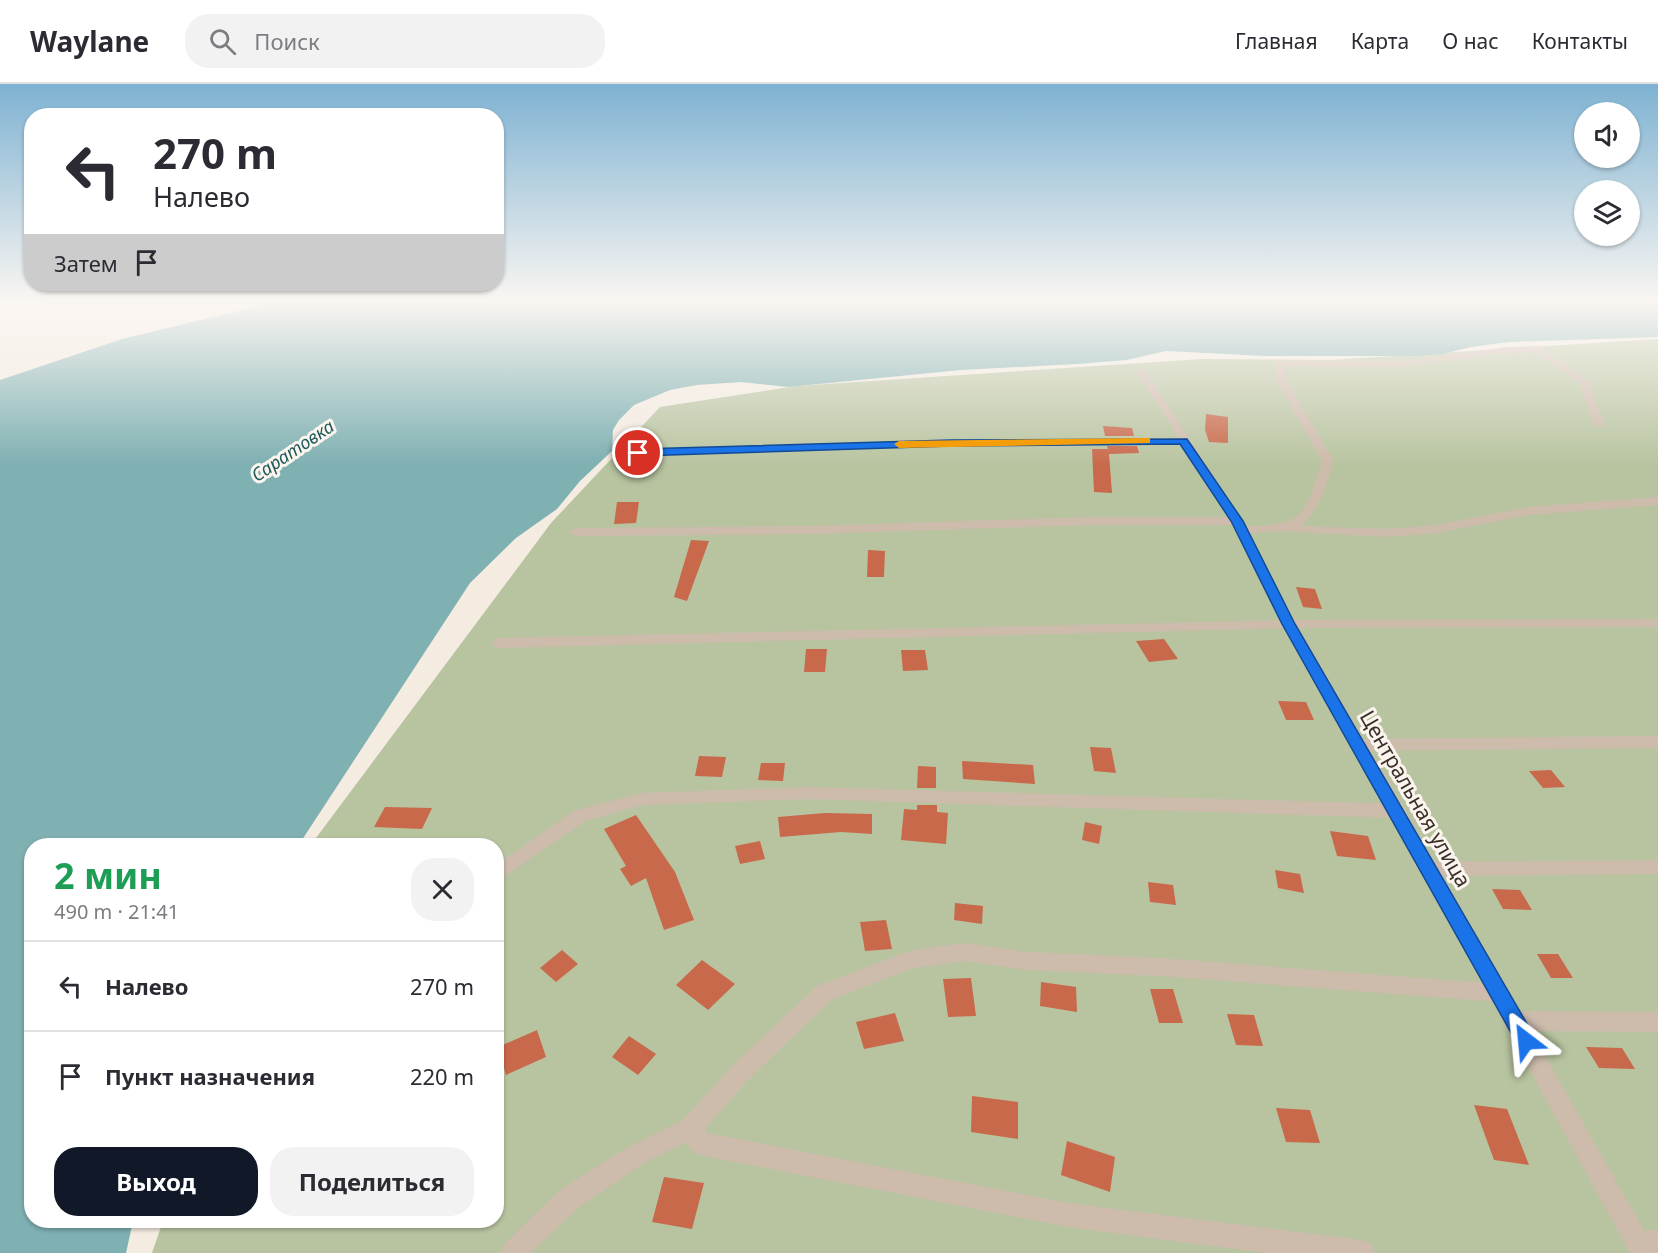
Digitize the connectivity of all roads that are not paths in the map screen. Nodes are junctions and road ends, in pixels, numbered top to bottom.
1 (1465, 356) edge
2 (1546, 356) edge
3 (1141, 371) dead end
4 (1599, 424) dead end
5 (1183, 441) junction
6 (638, 453) dead end
7 (1658, 501) edge
8 (1239, 526) junction
9 (1270, 529) junction
10 (575, 532) dead end
11 (1658, 623) edge
12 (1289, 624) junction
13 (498, 643) dead end
14 (1658, 742) edge
15 (1359, 745) junction
16 (1397, 811) junction
17 (1658, 867) edge
18 (504, 869) edge
19 (1429, 869) junction
20 (1499, 993) junction
21 (1514, 1021) junction
22 (1658, 1022) edge
23 (692, 1128) junction
24 (1647, 1247) edge
25 (513, 1253) edge
26 (1362, 1253) edge

1 - 9 street
2 - 4 street
3 - 5 street, Центральная улица
5 - 6 street
5 - 8 street, Центральная улица
7 - 9 street
8 - 9 street
8 - 10 street
8 - 12 street, Центральная улица
11 - 12 street
12 - 13 street
12 - 15 street, Центральная улица
14 - 15 street
15 - 16 street, Центральная улица
16 - 18 street
16 - 19 street, Центральная улица
17 - 19 street
19 - 20 street, Центральная улица
20 - 21 street, Центральная улица
20 - 23 street
21 - 22 street
21 - 24 street, Центральная улица
23 - 25 street
23 - 26 street

